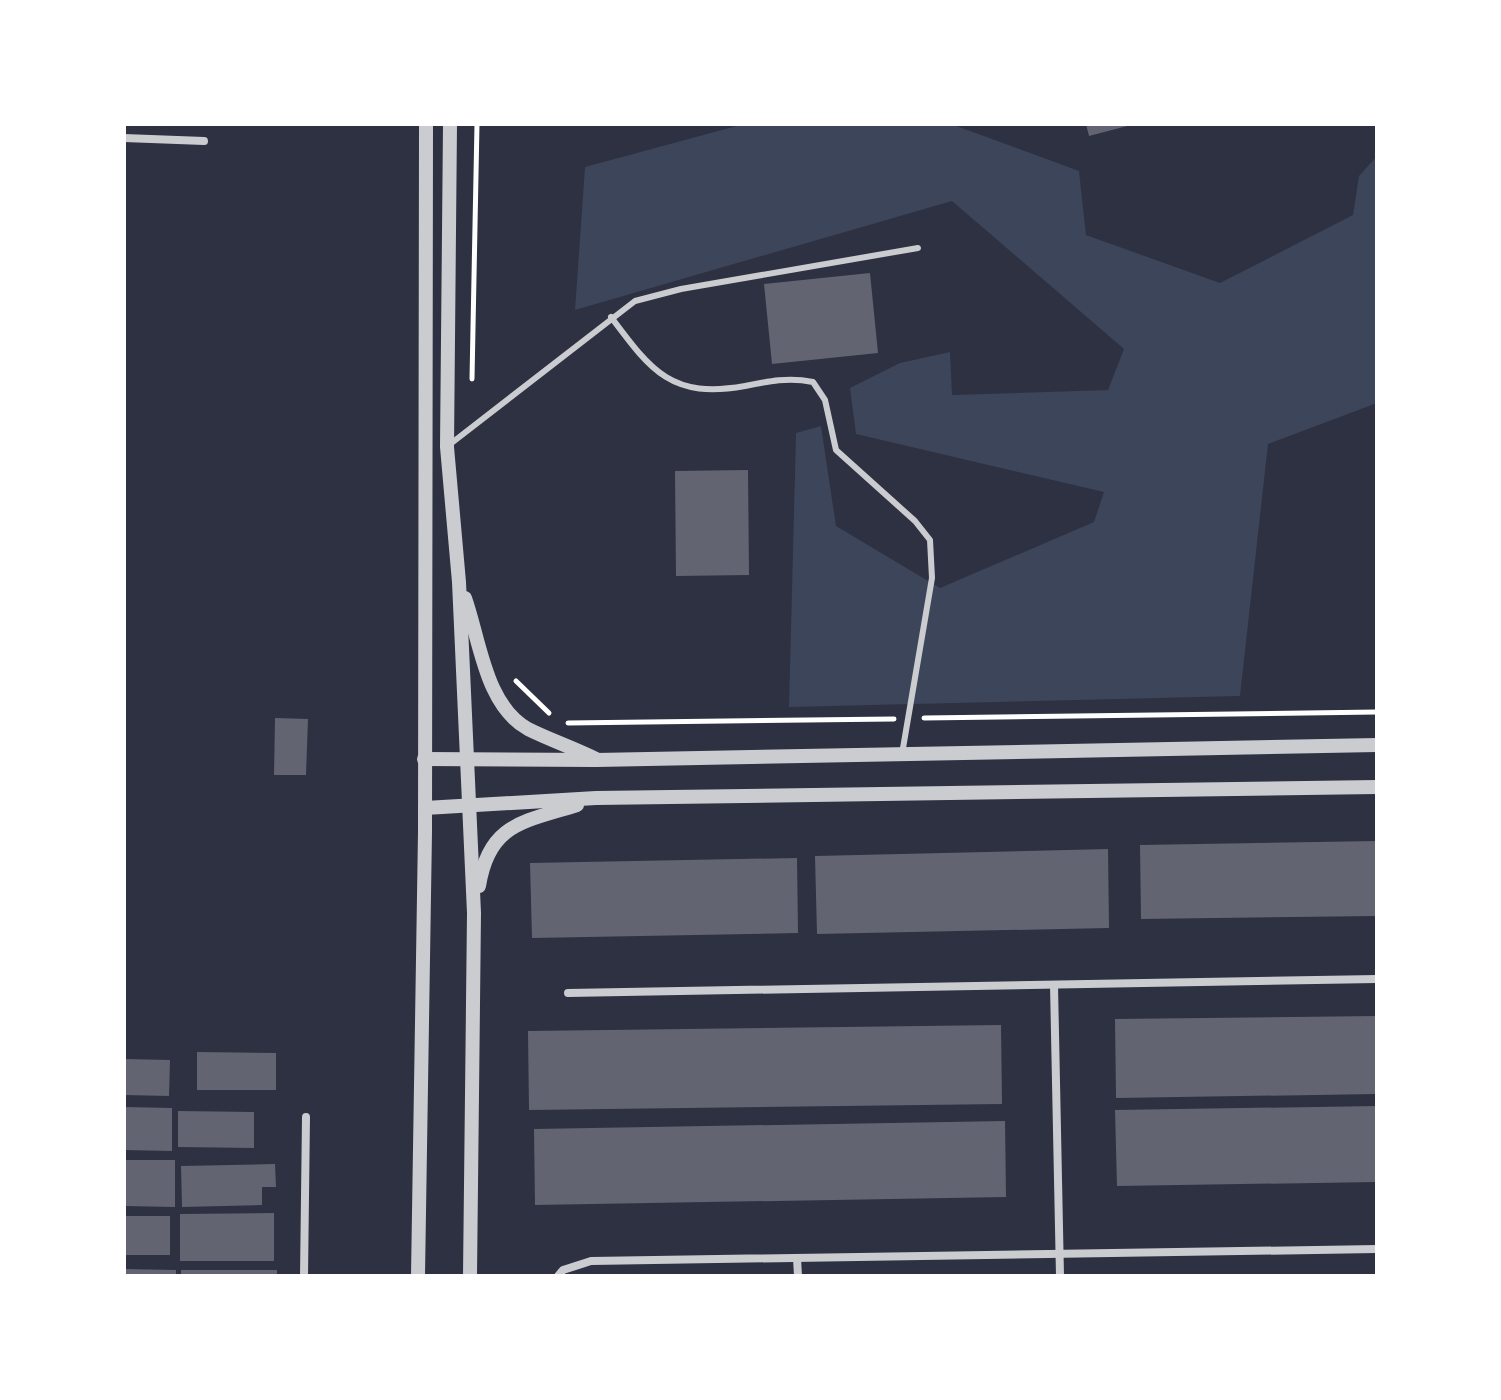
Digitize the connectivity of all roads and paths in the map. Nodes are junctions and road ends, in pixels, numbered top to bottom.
1 (426, 124) edge
2 (450, 124) edge
3 (477, 124) edge
4 (124, 138) edge
5 (204, 141) dead end
6 (918, 248) dead end
7 (611, 317) junction
8 (472, 383) dead end
9 (447, 447) junction
10 (459, 582) junction
11 (508, 669) dead end
12 (1377, 712) edge
13 (554, 716) dead end
14 (908, 719) junction
15 (564, 723) dead end
16 (1377, 745) edge
17 (902, 754) junction
18 (424, 759) junction
19 (596, 760) junction
20 (469, 761) junction
21 (1377, 787) edge
22 (596, 798) junction
23 (469, 805) junction
24 (425, 808) junction
25 (474, 913) junction
26 (1377, 979) edge
27 (1054, 985) junction
28 (568, 993) dead end
29 (306, 1117) dead end
30 (1377, 1249) edge
31 (1060, 1253) junction
32 (797, 1258) junction
33 (304, 1276) edge
34 (418, 1276) edge
35 (470, 1276) edge
36 (558, 1276) edge
37 (798, 1276) edge
38 (1060, 1276) edge

1 - 18 street
2 - 9 street
3 - 8 path
4 - 5 street
6 - 7 lane
7 - 9 lane
7 - 14 lane
9 - 10 street
10 - 19 street
10 - 20 street
11 - 13 path
12 - 14 path
14 - 15 path
14 - 17 lane
16 - 17 street
17 - 19 street
18 - 20 street
18 - 24 street
19 - 20 street
20 - 23 street
21 - 22 street
22 - 23 street
22 - 25 street
23 - 24 street
23 - 25 street
24 - 34 street
25 - 35 street
26 - 27 street
27 - 28 street
27 - 31 street
29 - 33 street
30 - 31 street
31 - 32 street
31 - 38 street
32 - 36 street
32 - 37 street

